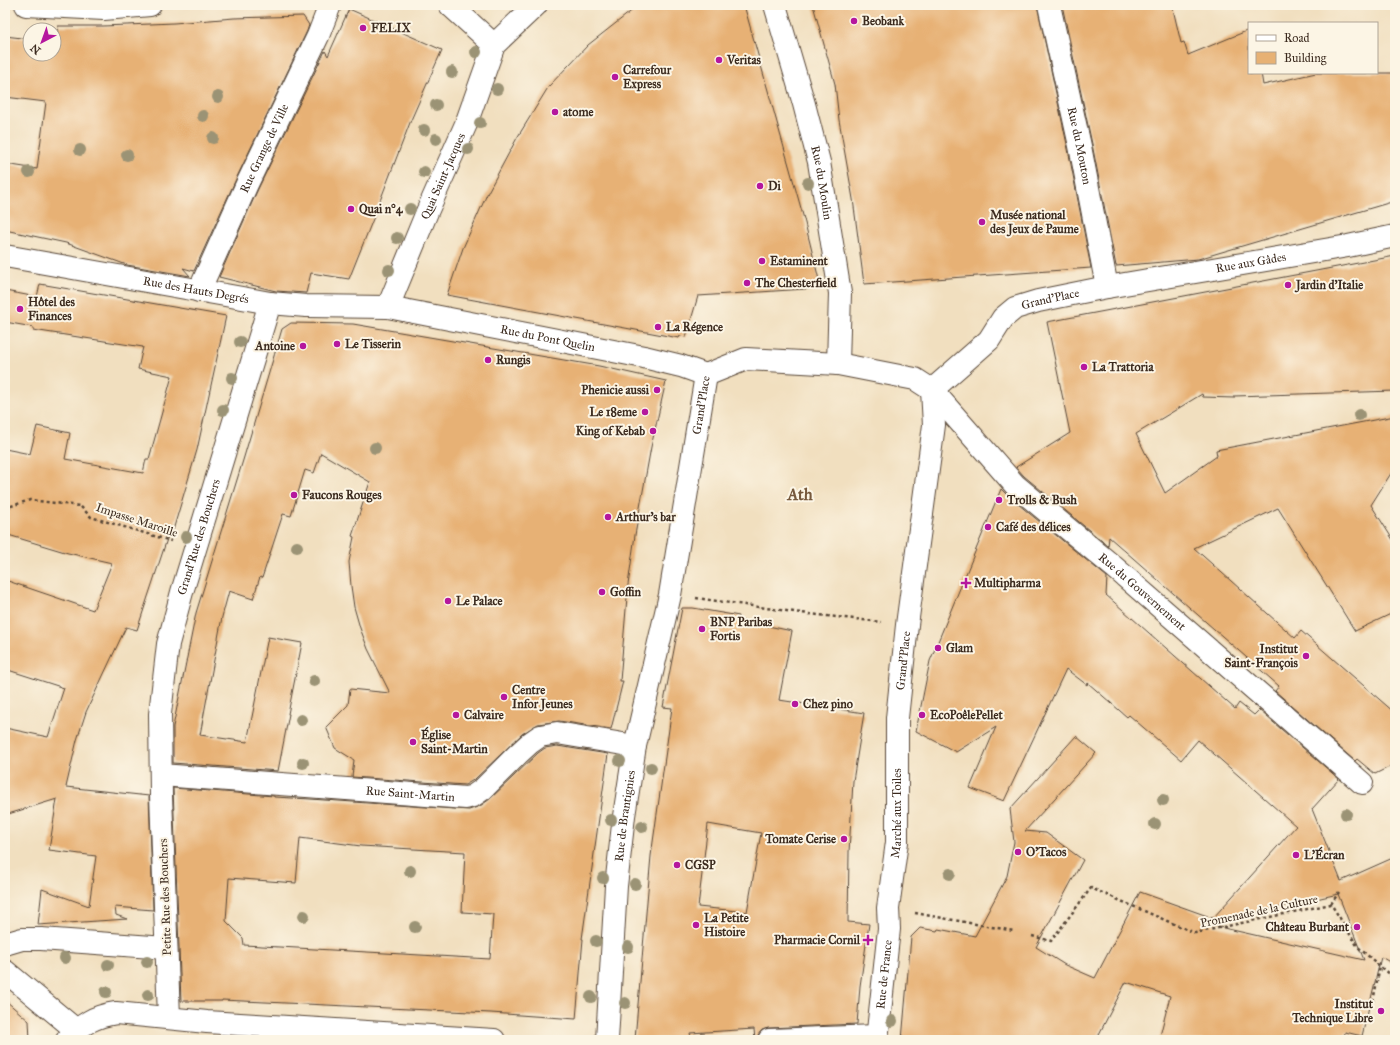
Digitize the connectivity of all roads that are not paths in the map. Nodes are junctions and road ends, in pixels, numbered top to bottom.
1 (26, 5) edge
2 (150, 5) edge
3 (330, 5) edge
4 (450, 5) edge
5 (536, 5) edge
6 (775, 5) edge
7 (1049, 5) edge
8 (494, 45) junction
9 (1395, 236) edge
10 (5, 256) edge
11 (1107, 287) junction
12 (198, 291) junction
13 (270, 303) junction
14 (388, 307) junction
15 (838, 364) junction
16 (706, 375) junction
17 (932, 390) junction
18 (670, 595) joint
19 (897, 718) joint
20 (635, 746) junction
21 (161, 775) junction
22 (1362, 782) dead end
23 (888, 908) joint
24 (5, 944) edge
25 (166, 948) junction
26 (5, 971) edge
27 (169, 1018) junction
28 (71, 1035) edge
29 (877, 1038) edge
30 (494, 1040) edge
31 (607, 1040) edge
32 (769, 1040) edge

1 - 2 street
3 - 12 street, Rue Grange de Ville
4 - 8 street
5 - 8 street
6 - 15 street, Rue du Moulin
7 - 11 street, Rue du Mouton
8 - 14 street, Quai Saint-Jacques
9 - 11 street, Rue aux Gâdes
10 - 12 street, Rue des Hauts Degrés
11 - 17 street, Grand'Place
12 - 13 street, Rue des Hauts Degrés
13 - 14 street, Rue des Hauts Degrés
13 - 21 street, Grand'Rue des Bouchers
14 - 16 street, Rue du Pont Quelin
15 - 16 street, Grand'Place
15 - 17 street, Grand'Place
16 - 18 street, Grand'Place
17 - 19 street, Grand'Place
17 - 22 street, Rue du Gouvernement
18 - 20 street, Rue de Brantignies
19 - 23 street, Marché aux Toiles
20 - 21 street, Rue Saint-Martin
20 - 31 street, Rue de Brantignies
21 - 25 street, Petite Rue des Bouchers
23 - 29 street, Rue de France
24 - 25 street
25 - 27 street, Petite Rue des Bouchers
26 - 28 street
27 - 28 street
27 - 30 street
29 - 32 street

